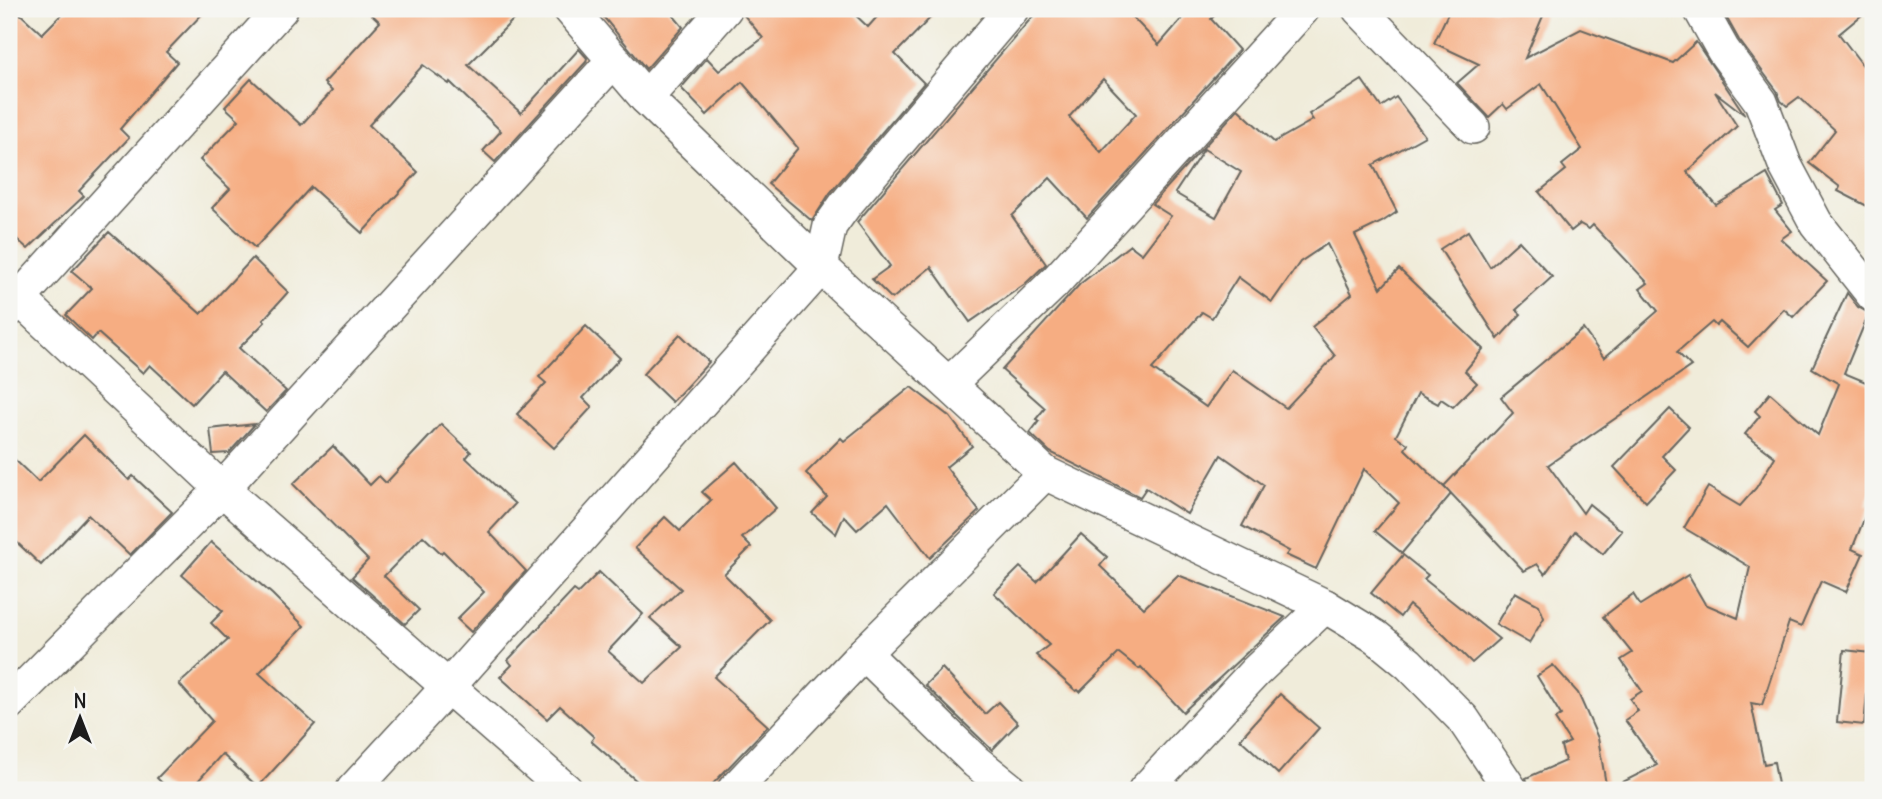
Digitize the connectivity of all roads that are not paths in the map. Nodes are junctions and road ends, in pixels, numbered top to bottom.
1 (281, 9) edge
2 (570, 9) edge
3 (725, 9) edge
4 (1013, 9) edge
5 (1303, 9) edge
6 (1359, 9) edge
7 (1700, 9) edge
8 (614, 60) junction
9 (646, 98) junction
10 (1473, 127) dead end
11 (821, 267) junction
12 (1873, 295) edge
13 (12, 299) edge
14 (949, 384) junction
15 (1045, 473) junction
16 (222, 489) junction
17 (1325, 606) junction
18 (864, 653) junction
19 (449, 686) junction
20 (9, 703) edge
21 (353, 790) edge
22 (566, 790) edge
23 (734, 790) edge
24 (1011, 790) edge
25 (1145, 790) edge
26 (1511, 790) edge

1 - 13 street
2 - 8 street
3 - 9 street
4 - 11 street
5 - 14 street
6 - 10 street
7 - 12 street
8 - 9 street
8 - 16 street
9 - 11 street
11 - 14 street
11 - 19 street
13 - 16 street
14 - 15 street
15 - 17 street
15 - 18 street
16 - 19 street
16 - 20 street
17 - 25 street
17 - 26 street
18 - 23 street
18 - 24 street
19 - 21 street
19 - 22 street

